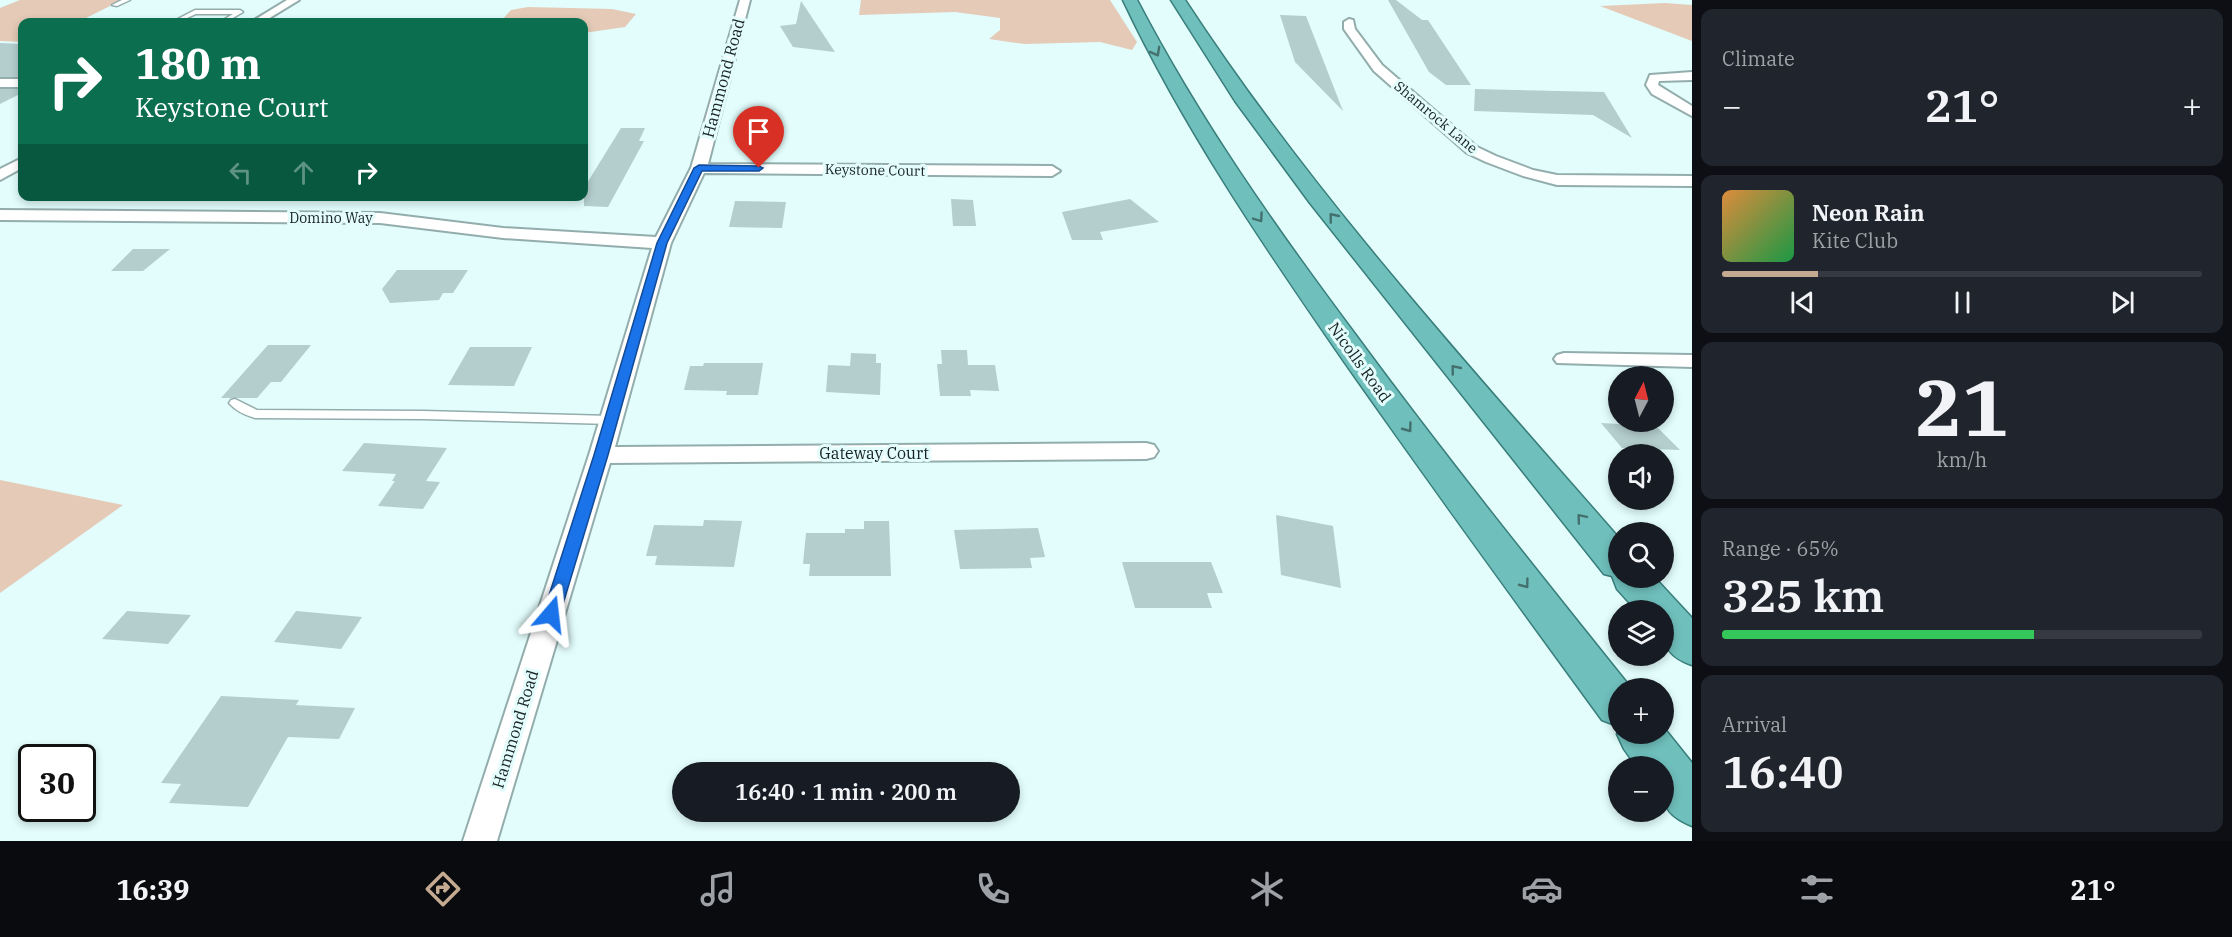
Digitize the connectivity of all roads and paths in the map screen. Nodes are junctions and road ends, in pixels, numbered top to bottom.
1 (127, 0) edge
2 (294, 0) edge
3 (745, 0) edge
4 (1130, 0) edge
5 (1178, 0) edge
6 (115, 5) dead end
7 (183, 18) edge
8 (230, 18) edge
9 (263, 18) edge
10 (1349, 22) dead end
11 (1692, 76) edge
12 (0, 83) edge
13 (18, 83) edge
14 (1692, 112) edge
15 (18, 164) edge
16 (699, 168) junction
17 (1052, 171) dead end
18 (0, 175) edge
19 (1692, 181) edge
20 (0, 215) edge
21 (662, 243) junction
22 (1564, 359) dead end
23 (1692, 362) edge
24 (235, 403) dead end
25 (611, 420) junction
26 (1146, 451) dead end
27 (601, 455) junction
28 (1608, 550) edge
29 (1640, 588) edge
30 (1651, 600) edge
31 (1674, 626) edge
32 (1692, 647) edge
33 (1608, 693) edge
34 (1648, 744) edge
35 (1692, 802) edge
36 (480, 841) edge

1 - 6 lane
2 - 9 street
3 - 16 street, Hammond Road
4 -> 33 highway, Nicolls Road
28 -> 5 highway
7 - 8 lane
10 - 19 street, Shamrock Lane
11 - 14 street
12 - 13 street
15 - 18 street
16 - 17 street, Keystone Court
16 - 21 street, Hammond Road
20 - 21 street, Domino Way
21 - 25 street, Hammond Road
22 - 23 street
24 - 25 lane
25 - 27 street, Hammond Road
26 - 27 street, Gateway Court
27 - 36 street, Hammond Road
29 - 30 highway
31 - 32 highway
34 - 35 highway

